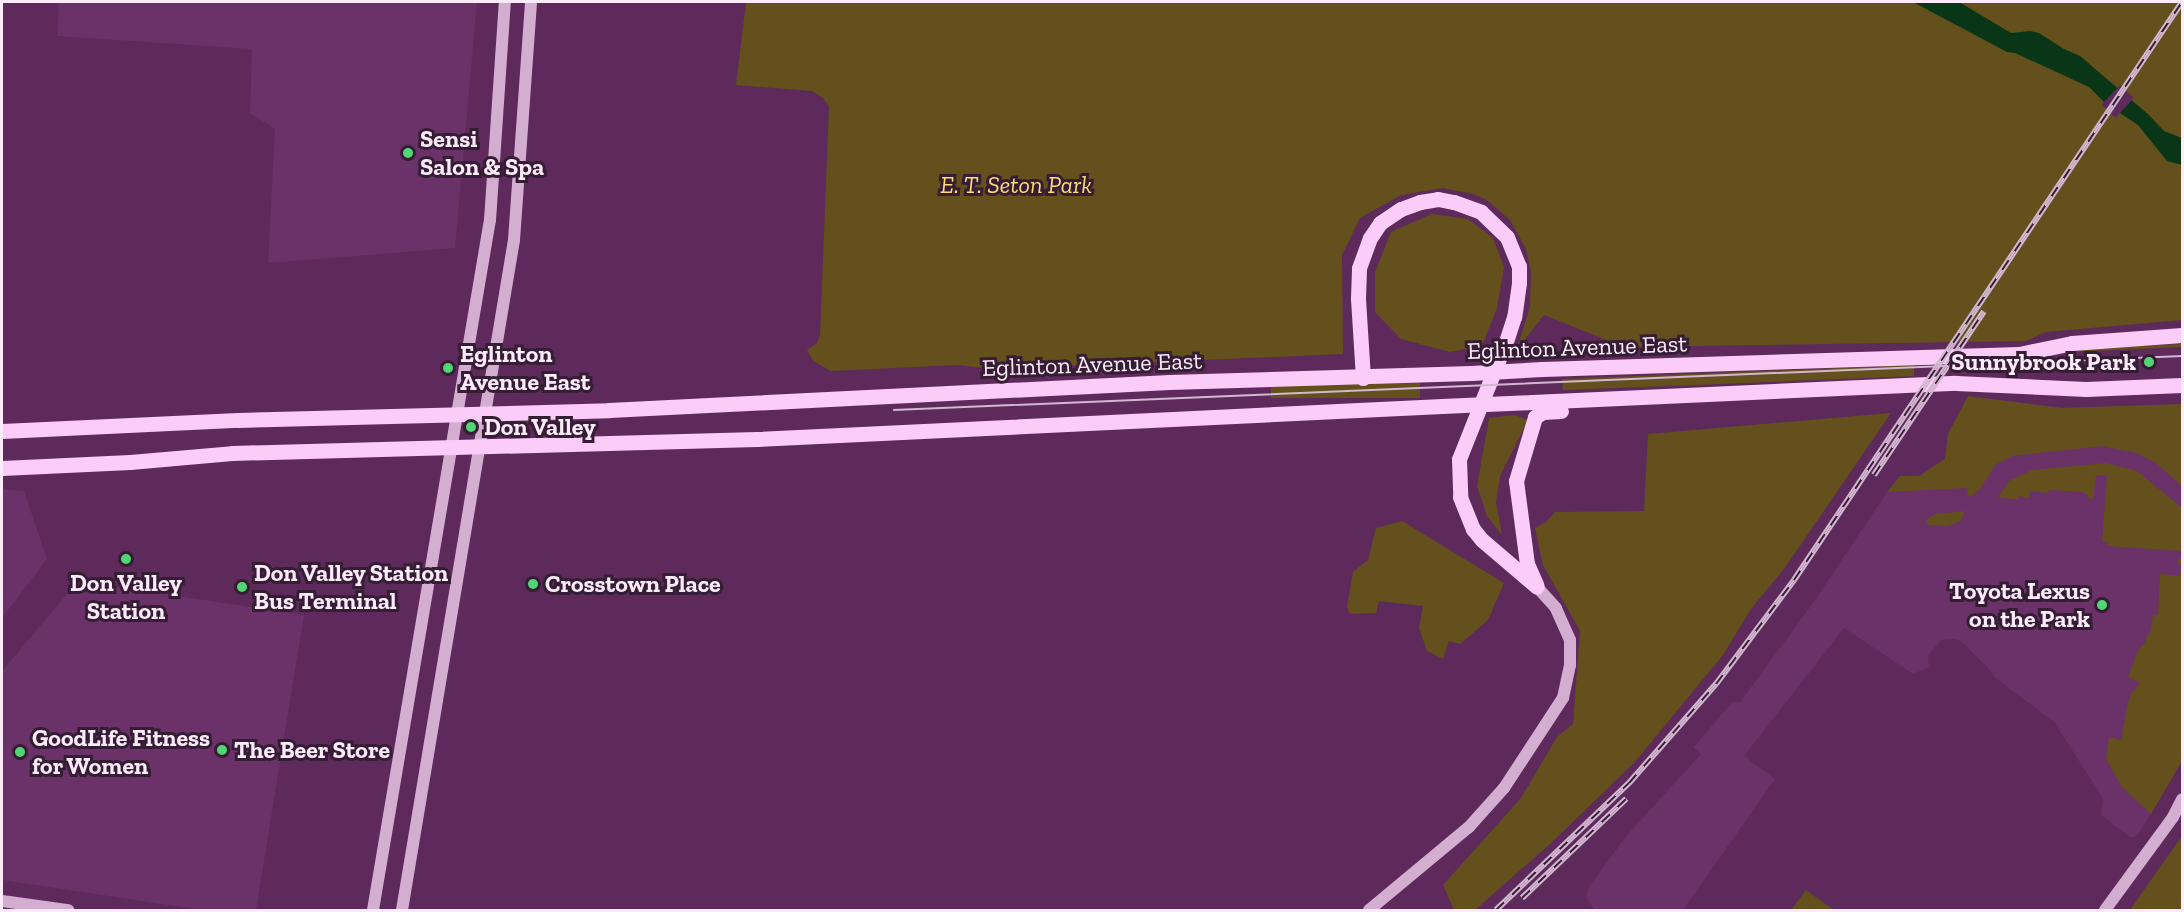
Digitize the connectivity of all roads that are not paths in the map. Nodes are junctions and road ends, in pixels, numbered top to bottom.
1 (506, 2) edge
2 (531, 2) edge
3 (2182, 335) edge
4 (1363, 378) junction
5 (2182, 385) edge
6 (1700, 394) junction
7 (486, 415) junction
8 (458, 416) junction
9 (2, 430) edge
10 (481, 446) junction
11 (453, 448) junction
12 (2, 468) edge
13 (1538, 587) junction
14 (2182, 799) edge
15 (2, 901) edge
16 (68, 910) edge
17 (373, 910) edge
18 (402, 910) edge
19 (1369, 910) edge
20 (2105, 910) edge

1 - 8 main road
2 - 7 main road
3 - 4 main road, Eglinton Avenue East, bridge
4 - 7 main road, Eglinton Avenue East
4 - 13 main road
5 - 6 main road
6 - 10 main road, bridge
6 - 13 main road
7 - 8 main road, Eglinton Avenue East
7 - 10 main road
8 - 9 main road, Eglinton Avenue East
8 - 11 main road
10 - 11 main road
10 - 18 main road
11 - 12 main road
11 - 17 main road
13 - 19 main road
14 - 20 main road
15 - 16 main road

